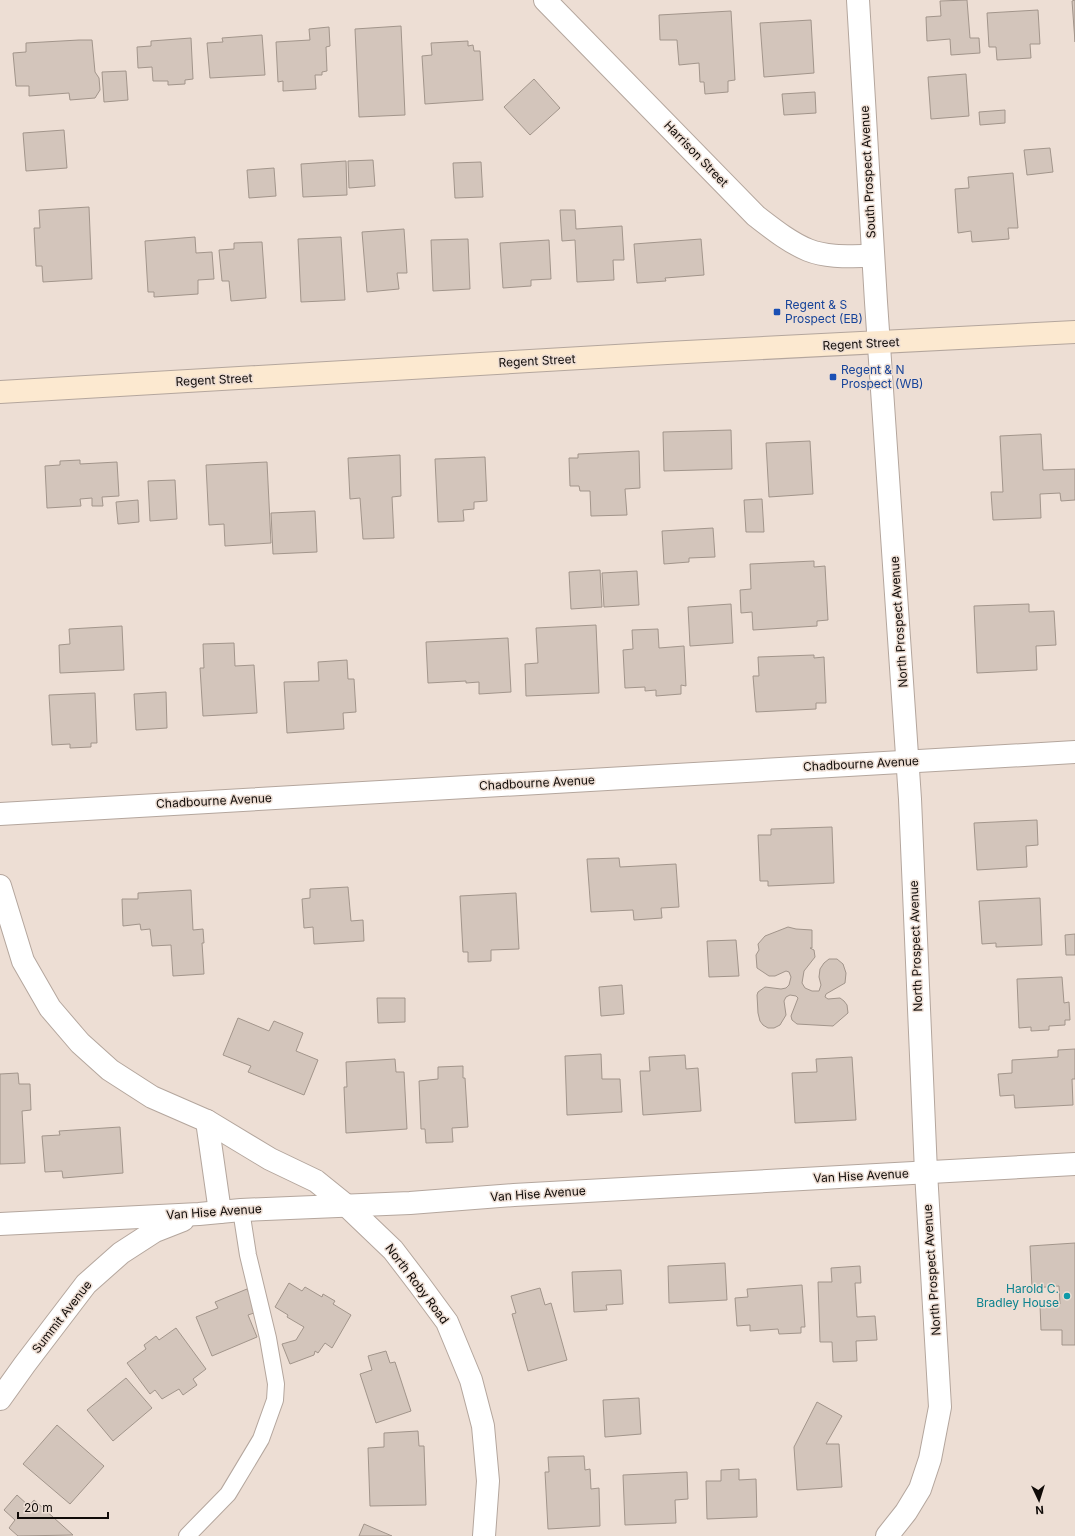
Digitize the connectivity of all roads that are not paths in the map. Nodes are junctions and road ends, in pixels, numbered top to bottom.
1 (545, 0) edge
2 (858, 0) edge
3 (873, 256) junction
4 (1075, 332) edge
5 (879, 343) junction
6 (0, 392) edge
7 (1075, 752) edge
8 (908, 761) junction
9 (0, 814) edge
10 (0, 886) edge
11 (207, 1121) junction
12 (1075, 1164) edge
13 (926, 1172) junction
14 (348, 1206) junction
15 (231, 1211) junction
16 (199, 1214) junction
17 (0, 1224) edge
18 (0, 1399) edge
19 (896, 1533) edge
20 (187, 1536) edge
21 (484, 1536) edge

1 - 3 street, Harrison Street
2 - 3 street, South Prospect Avenue
3 - 5 street, South Prospect Avenue
4 - 5 main road, Regent Street
5 - 6 main road, Regent Street
5 - 8 street, North Prospect Avenue
7 - 8 street, Chadbourne Avenue
8 - 9 street, Chadbourne Avenue
8 - 13 street, North Prospect Avenue
10 - 11 street, North Roby Road
11 - 14 street, North Roby Road
11 - 15 street
12 - 13 street, Van Hise Avenue
13 - 14 street, Van Hise Avenue
13 - 19 street, North Prospect Avenue
14 - 15 street, Van Hise Avenue
14 - 21 street, North Roby Road
15 - 16 street, Van Hise Avenue
15 - 20 lane
16 - 17 street, Van Hise Avenue
16 - 18 street, Summit Avenue

